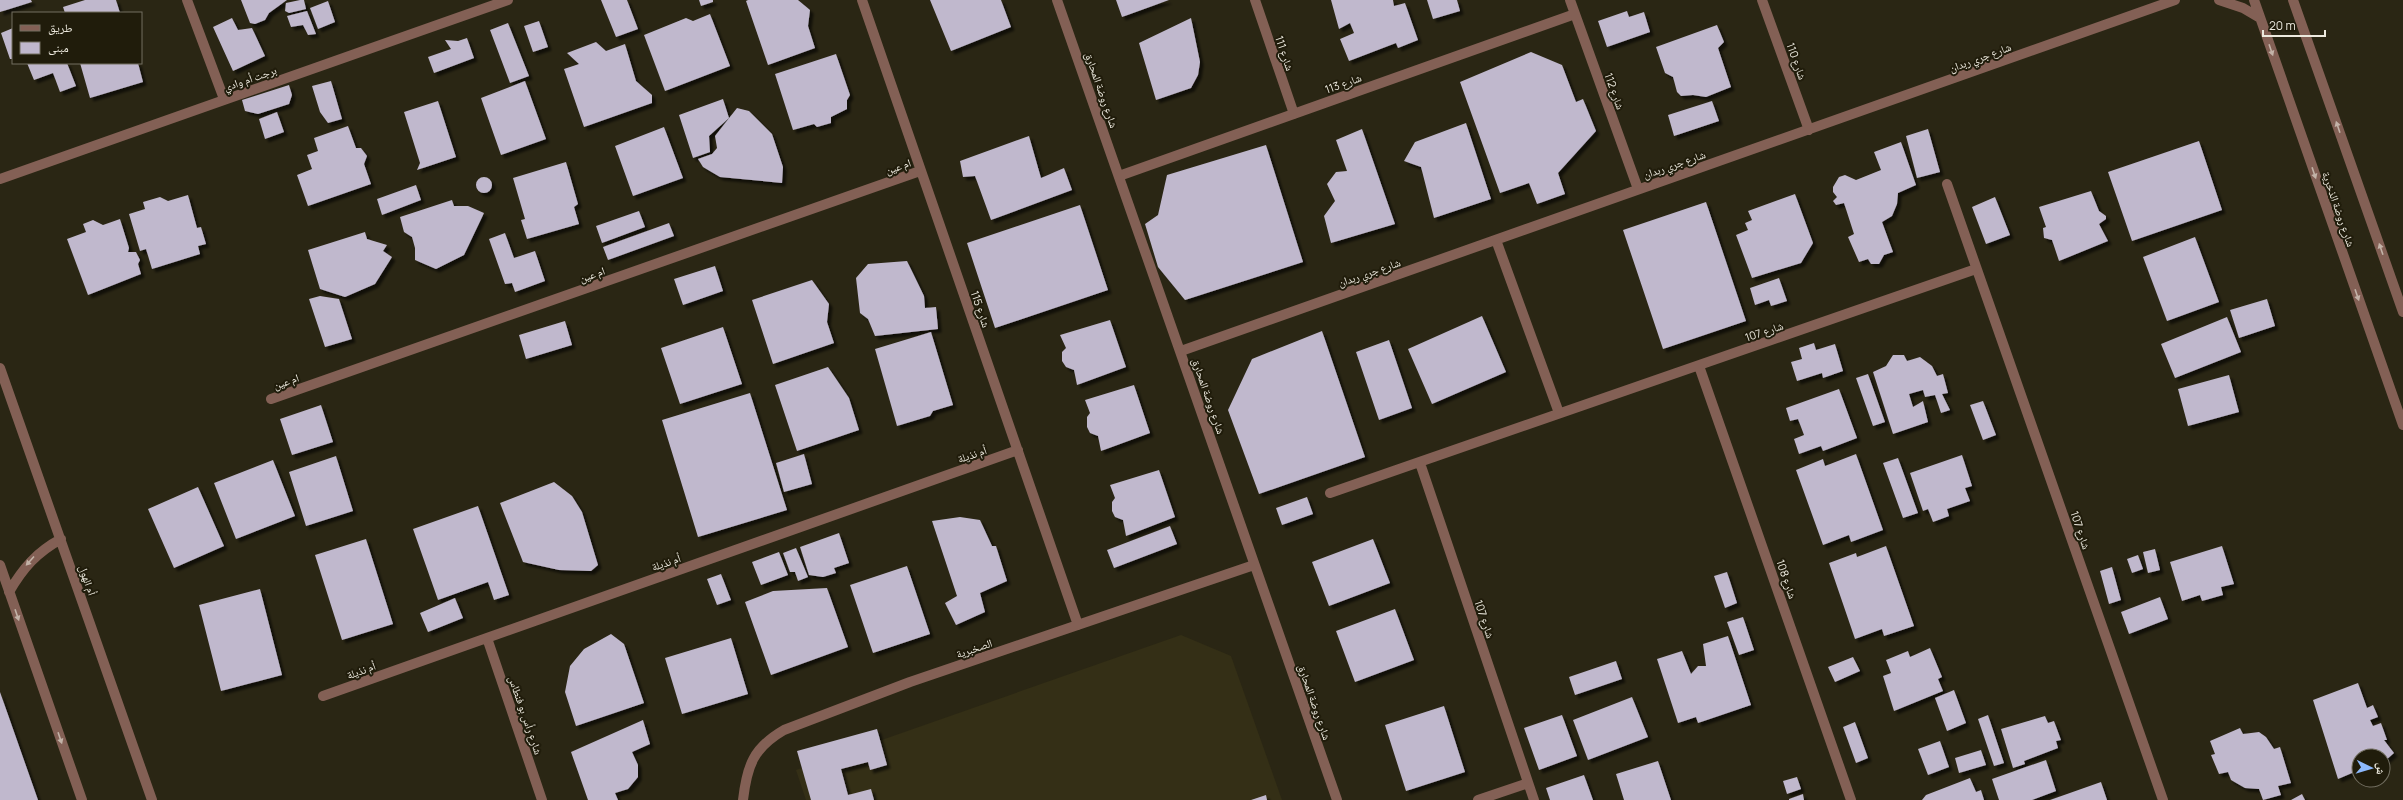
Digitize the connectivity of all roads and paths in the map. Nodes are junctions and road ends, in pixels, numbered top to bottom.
1 (187, 0) edge
2 (508, 0) edge
3 (862, 0) edge
4 (1057, 0) edge
5 (1255, 0) edge
6 (1570, 0) edge
7 (1762, 0) edge
8 (2175, 0) edge
9 (2219, 0) edge
10 (2254, 0) edge
11 (2293, 0) edge
12 (1575, 14) junction
13 (2260, 18) junction
14 (224, 100) junction
15 (1294, 114) junction
16 (1809, 130) junction
17 (920, 171) junction
18 (1119, 176) junction
19 (0, 179) edge
20 (1947, 184) dead end
21 (1638, 189) junction
22 (1496, 240) junction
23 (1976, 269) junction
24 (2403, 312) edge
25 (1181, 351) junction
26 (1699, 366) junction
27 (0, 368) edge
28 (271, 399) dead end
29 (1559, 413) junction
30 (2403, 425) edge
31 (1018, 450) junction
32 (1420, 463) junction
33 (1330, 493) dead end
34 (60, 539) junction
35 (1254, 564) junction
36 (0, 565) edge
37 (9, 592) junction
38 (1078, 625) junction
39 (487, 638) junction
40 (324, 696) dead end
41 (1528, 783) junction
42 (82, 800) edge
43 (152, 800) edge
44 (542, 800) edge
45 (743, 800) edge
46 (1337, 800) edge
47 (1478, 800) edge
48 (1534, 800) edge
49 (1851, 800) edge
50 (2163, 800) edge

1 - 14 street
2 - 14 street, برجت أم وادي
3 - 17 street, شارع 115
4 - 18 street, شارع روضة المحارق
5 - 15 street, شارع 111
6 - 12 street, شارع 112
7 - 16 street, شارع 110
8 - 16 street, شارع جري ربدان
9 - 13 street
10 - 13 street, شارع روضة الذخرية
24 -> 11 street
12 - 15 street, شارع 113
12 - 21 street, شارع 112
13 -> 30 street, شارع روضة الذخرية
14 - 19 street, برجت أم وادي
15 - 18 street, شارع 113
16 - 21 street, شارع جري ربدان
17 - 28 street, ام عين
17 - 31 street, شارع 115
18 - 25 street, شارع روضة المحارق
20 - 23 street, شارع 107
21 - 22 street, شارع جري ربدان
22 - 25 street, شارع جري ربدان
22 - 29 street
23 - 26 street, شارع 107
23 - 50 street, شارع 107
25 - 35 street, شارع روضة المحارق
26 - 29 street, شارع 107
26 - 49 street, شارع 108
27 - 34 street, أم الهول
29 - 32 street, شارع 107
31 - 38 street, شارع 115
31 - 39 street, أم نذيلة
32 - 33 street, شارع 107
32 - 41 street, شارع 107
34 -> 37 street
34 - 43 street, أم الهول
35 - 38 street, الصخبرية
35 - 46 street, شارع روضة المحارق
36 - 37 street
37 -> 42 street
38 - 45 street, الصخبرية
39 - 40 street, أم نذيلة
39 - 44 street, شارع رأس بو فنطاس
41 - 47 street
41 - 48 street, شارع 107

